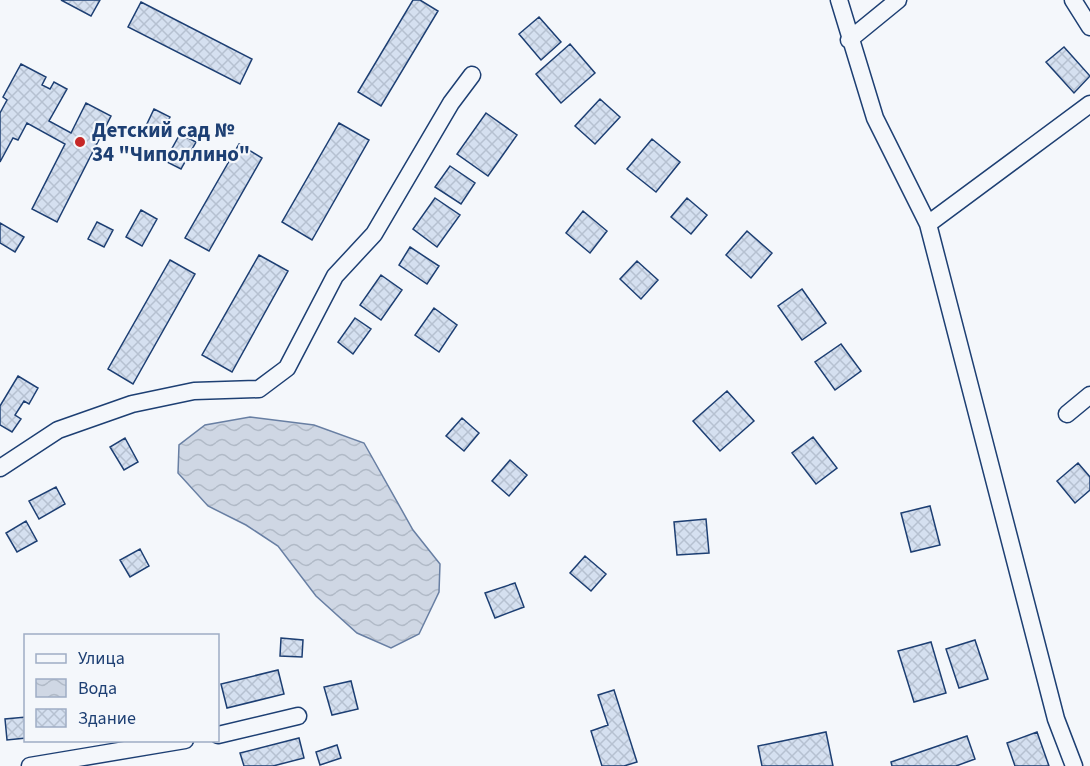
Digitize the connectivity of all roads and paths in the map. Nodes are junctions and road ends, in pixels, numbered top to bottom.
1 (839, 0) edge
2 (898, 0) edge
3 (1073, 0) edge
4 (1090, 27) edge
5 (849, 40) junction
6 (472, 75) dead end
7 (1090, 104) edge
8 (928, 224) junction
9 (1090, 395) edge
10 (1067, 414) dead end
11 (0, 468) edge
12 (298, 716) dead end
13 (219, 735) edge
14 (179, 742) edge
15 (30, 766) edge
16 (1074, 766) edge

1 - 5 street
2 - 5 street
3 - 4 street
5 - 8 street
6 - 11 street
7 - 8 street
8 - 16 street
9 - 10 street
12 - 13 street
14 - 15 street

